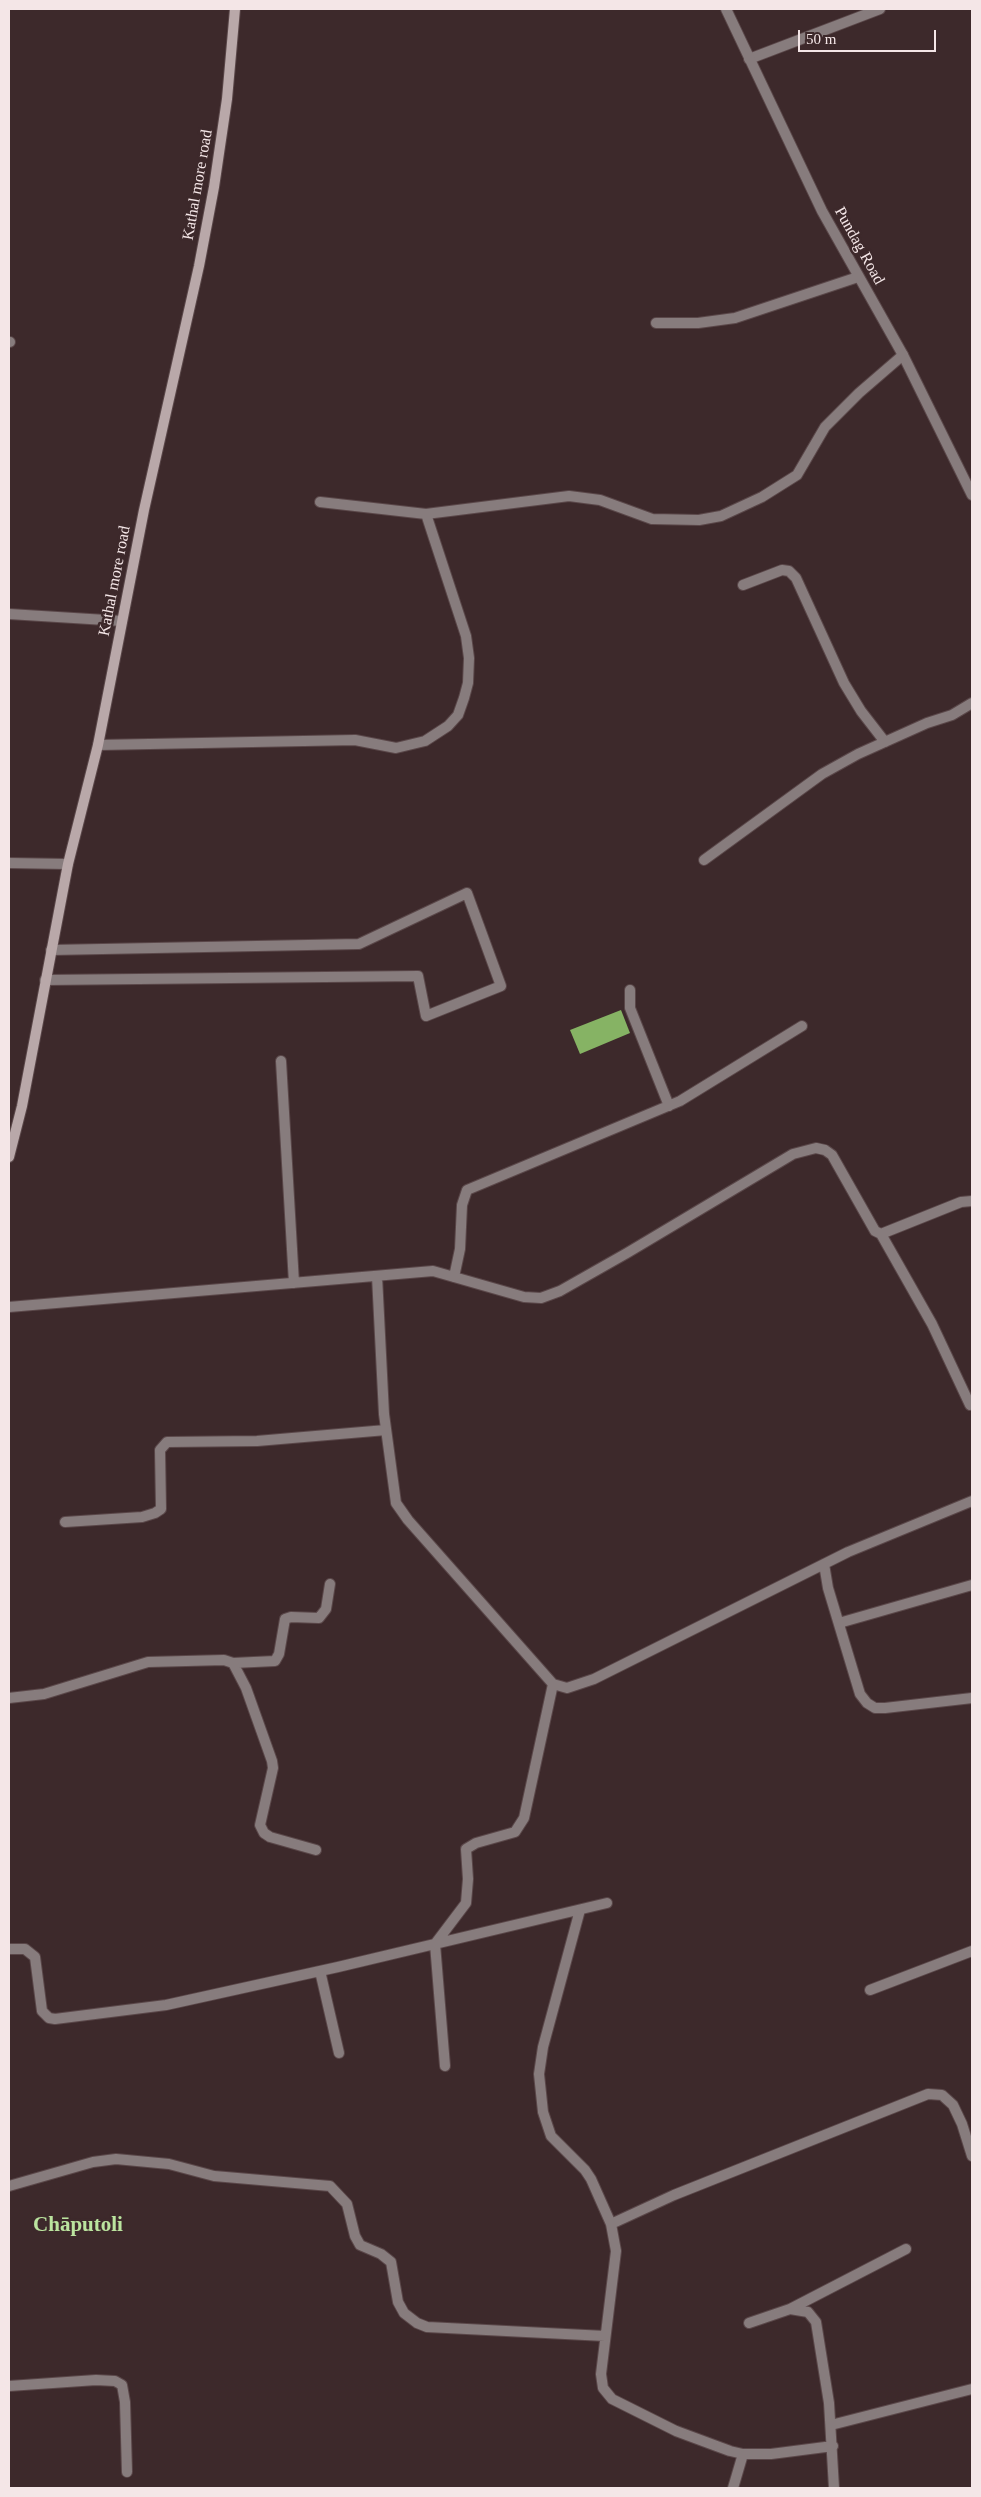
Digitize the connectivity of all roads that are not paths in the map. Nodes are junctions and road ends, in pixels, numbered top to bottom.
1 (235, 9) edge
2 (726, 9) edge
3 (880, 9) edge
4 (749, 59) junction
5 (858, 278) junction
6 (656, 323) dead end
7 (902, 355) junction
8 (972, 495) edge
9 (320, 502) dead end
10 (426, 514) junction
11 (743, 585) dead end
12 (9, 614) edge
13 (122, 621) junction
14 (972, 703) edge
15 (885, 742) junction
16 (98, 745) junction
17 (704, 860) dead end
18 (9, 863) edge
19 (68, 864) junction
20 (51, 950) junction
21 (45, 980) junction
22 (630, 990) dead end
23 (802, 1026) dead end
24 (281, 1061) dead end
25 (669, 1106) junction
26 (9, 1157) edge
27 (972, 1201) edge
28 (881, 1234) junction
29 (377, 1276) junction
30 (454, 1277) junction
31 (294, 1283) junction
32 (9, 1307) edge
33 (970, 1406) dead end
34 (386, 1430) junction
35 (972, 1501) edge
36 (65, 1522) dead end
37 (824, 1564) junction
38 (330, 1584) dead end
39 (972, 1585) edge
40 (839, 1623) junction
41 (233, 1663) junction
42 (553, 1684) junction
43 (9, 1698) edge
44 (972, 1698) edge
45 (316, 1850) dead end
46 (607, 1903) dead end
47 (580, 1910) junction
48 (436, 1944) junction
49 (9, 1949) edge
50 (972, 1951) edge
51 (320, 1972) junction
52 (870, 1990) dead end
53 (339, 2053) dead end
54 (445, 2066) dead end
55 (972, 2156) edge
56 (9, 2186) edge
57 (611, 2224) junction
58 (906, 2249) dead end
59 (790, 2309) junction
60 (749, 2323) dead end
61 (605, 2336) junction
62 (9, 2386) edge
63 (972, 2389) edge
64 (832, 2425) junction
65 (833, 2446) junction
66 (742, 2454) junction
67 (127, 2472) dead end
68 (733, 2488) edge
69 (834, 2488) edge

1 - 13 main road, Kathal more road
2 - 4 street, Pundag Road
3 - 4 street
4 - 5 street, Pundag Road
5 - 6 street
5 - 7 street, Pundag Road
7 - 8 street, Pundag Road
7 - 10 street
9 - 10 street
10 - 16 street
11 - 15 street
12 - 13 street
13 - 16 main road, Kathal more road
14 - 15 street
15 - 17 street
16 - 19 main road, Kathal more road
18 - 19 street
19 - 20 main road, Kathal more road
20 - 21 main road, Kathal more road
20 - 21 street
21 - 26 main road, Kathal more road
22 - 25 street
23 - 25 street
24 - 31 street
25 - 30 street
27 - 28 street
28 - 30 street
28 - 33 street
29 - 30 street
29 - 31 street
29 - 34 street
31 - 32 street
34 - 36 street
34 - 42 street
35 - 37 street
37 - 40 street
37 - 42 street
38 - 41 street
39 - 40 street
40 - 44 street
41 - 43 street
41 - 45 street
42 - 48 street
46 - 47 street
47 - 48 street
47 - 57 street
48 - 51 street
48 - 54 street
49 - 51 street
50 - 52 street
51 - 53 street
55 - 57 street
56 - 61 street
57 - 61 street
58 - 59 street
59 - 60 street
59 - 64 street
61 - 66 street
62 - 67 street
63 - 64 street
64 - 65 street
65 - 66 street
65 - 69 street
66 - 68 street

